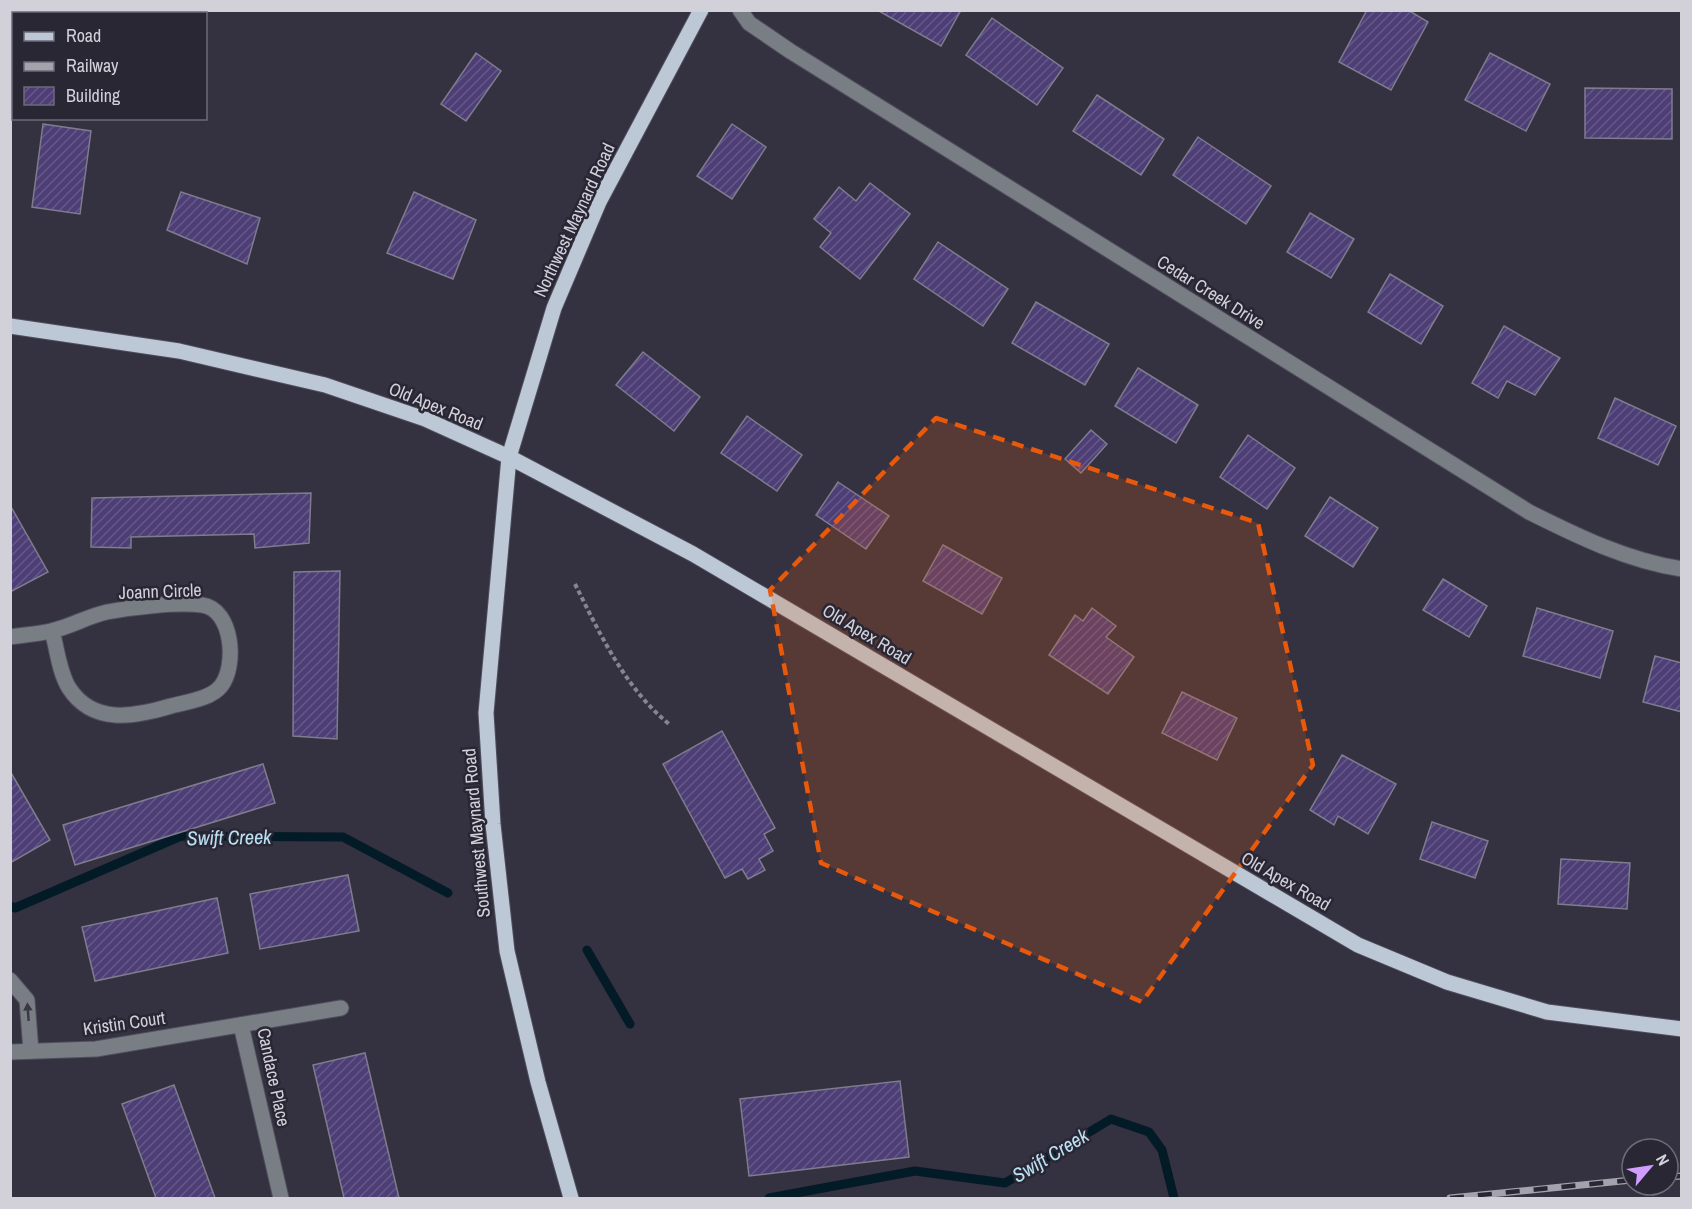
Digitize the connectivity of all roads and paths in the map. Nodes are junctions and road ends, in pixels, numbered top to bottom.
1 (701, 10) edge
2 (740, 10) edge
3 (10, 326) edge
4 (509, 457) junction
5 (1682, 569) edge
6 (575, 584) dead end
7 (52, 631) junction
8 (10, 637) edge
9 (669, 724) dead end
10 (10, 980) edge
11 (341, 1008) dead end
12 (241, 1025) junction
13 (1682, 1029) edge
14 (10, 1052) edge
15 (31, 1052) junction
16 (281, 1198) edge
17 (571, 1198) edge

1 - 4 main road, Northwest Maynard Road
2 - 5 street, Cedar Creek Drive
3 - 4 main road, Old Apex Road
4 - 13 main road, Old Apex Road
4 - 17 main road, Southwest Maynard Road
6 - 9 path
7 - 7 street, Joann Circle
7 - 8 street, Joann Circle
15 -> 10 street
11 - 12 street, Candace Place
12 - 15 street, Kristin Court
12 - 16 street, Candace Place
14 - 15 street, Kristin Court

